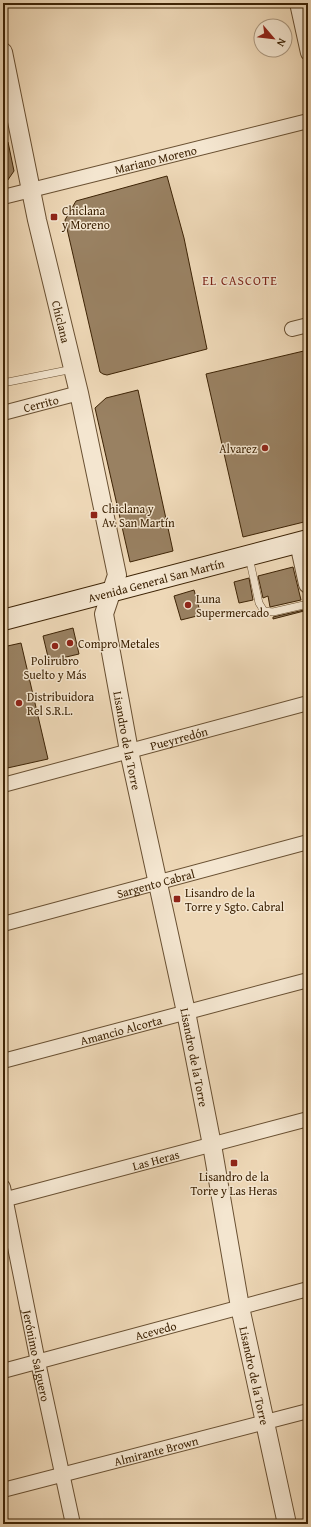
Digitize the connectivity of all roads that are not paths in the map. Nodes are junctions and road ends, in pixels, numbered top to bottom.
1 (297, 3) edge
2 (3, 52) edge
3 (308, 53) edge
4 (308, 121) edge
5 (31, 190) junction
6 (3, 197) edge
7 (308, 325) edge
8 (292, 329) dead end
9 (73, 369) junction
10 (3, 383) edge
11 (79, 393) junction
12 (3, 413) edge
13 (303, 542) edge
14 (249, 556) junction
15 (308, 584) edge
16 (111, 591) junction
17 (308, 604) edge
18 (3, 620) edge
19 (308, 703) edge
20 (129, 751) junction
21 (3, 785) edge
22 (308, 842) edge
23 (158, 882) junction
24 (3, 924) edge
25 (308, 980) edge
26 (186, 1012) junction
27 (3, 1061) edge
28 (308, 1119) edge
29 (212, 1144) junction
30 (4, 1196) edge
31 (308, 1289) edge
32 (240, 1307) junction
33 (38, 1362) junction
34 (3, 1371) edge
35 (308, 1410) edge
36 (264, 1422) junction
37 (61, 1475) junction
38 (3, 1490) edge
39 (73, 1524) edge
40 (287, 1524) edge

1 - 3 street
2 - 5 street, Chiclana
4 - 5 street, Mariano Moreno
5 - 6 street, Mariano Moreno
5 - 9 street, Chiclana
7 - 8 street
9 - 10 lane
9 - 11 street, Chiclana
11 - 12 street, Cerrito
11 - 16 street, Chiclana
13 - 14 main road, Avenida General San Martín
13 - 15 street
14 - 16 main road, Avenida General San Martín
14 - 17 lane
16 - 18 main road, Avenida General San Martín
16 - 20 street, Lisandro de la Torre
19 - 20 street, Pueyrredón
20 - 21 street, Pueyrredón
20 - 23 street, Lisandro de la Torre
22 - 23 street, Sargento Cabral
23 - 24 street, Sargento Cabral
23 - 26 street, Lisandro de la Torre
25 - 26 street, Amancio Alcorta
26 - 27 street, Amancio Alcorta
26 - 29 street, Lisandro de la Torre
28 - 29 street, Las Heras
29 - 30 street, Las Heras
29 - 32 street, Lisandro de la Torre
30 - 33 street, Jerónimo Salguero
31 - 32 street, Acevedo
32 - 33 street, Acevedo
32 - 36 street, Lisandro de la Torre
33 - 34 street, Acevedo
33 - 37 street, Jerónimo Salguero
35 - 36 street, Almirante Brown
36 - 37 street, Almirante Brown
36 - 40 street, Lisandro de la Torre
37 - 38 street, Almirante Brown
37 - 39 street, Jerónimo Salguero

